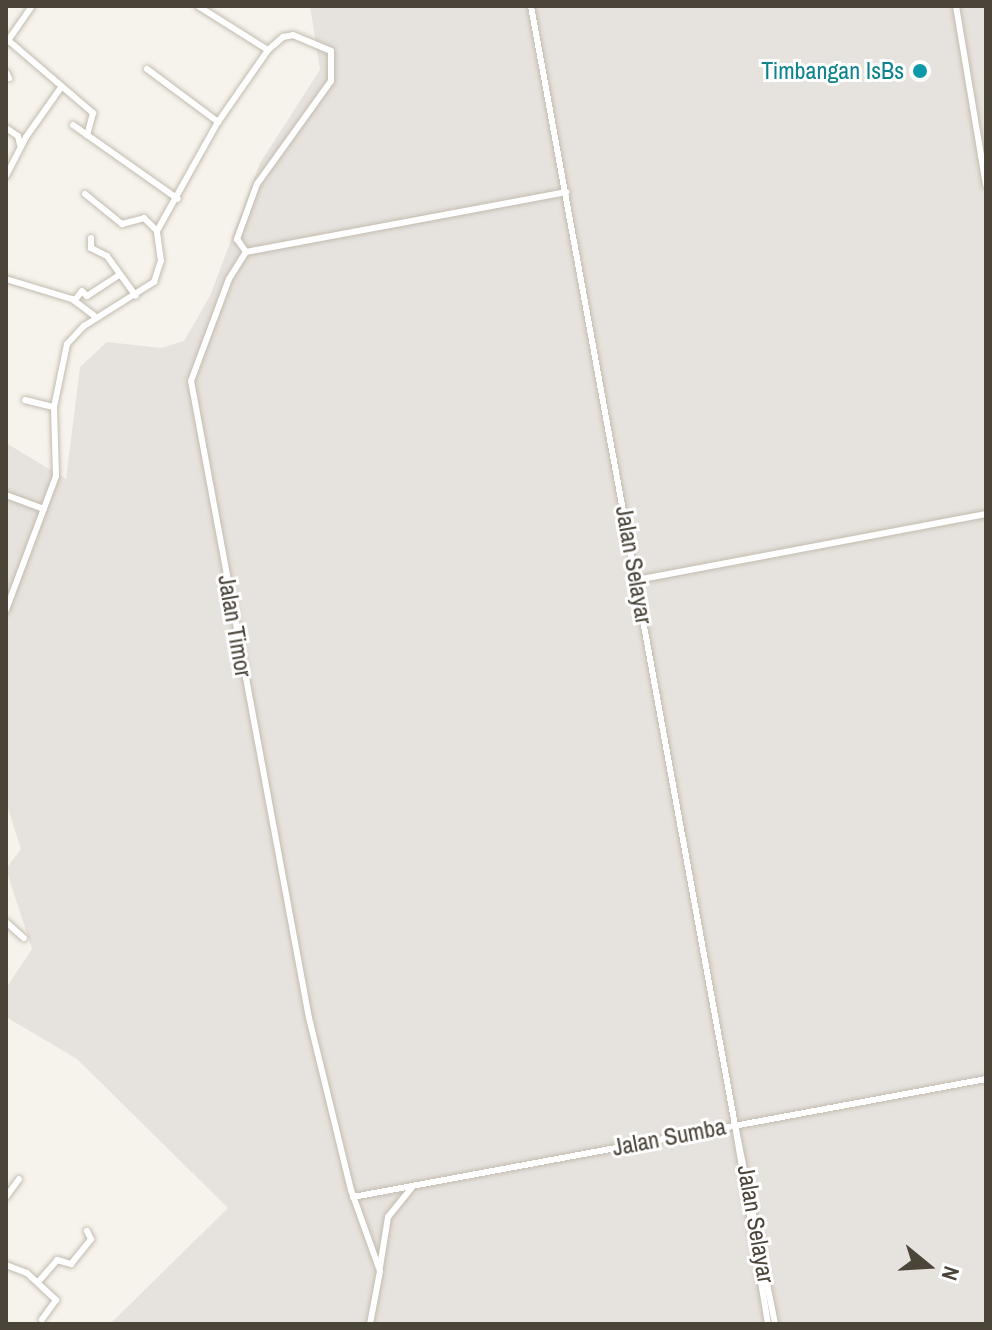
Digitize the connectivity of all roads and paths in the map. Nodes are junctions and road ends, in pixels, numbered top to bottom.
1 (32, 6) edge
2 (198, 6) edge
3 (531, 6) edge
4 (956, 6) edge
5 (8, 42) edge
6 (268, 50) junction
7 (147, 69) dead end
8 (60, 89) junction
9 (218, 122) junction
10 (73, 125) dead end
11 (6, 128) edge
12 (87, 135) junction
13 (20, 145) junction
14 (6, 176) edge
15 (986, 185) edge
16 (566, 192) junction
17 (85, 194) dead end
18 (178, 199) junction
19 (157, 231) junction
20 (91, 238) dead end
21 (246, 252) junction
22 (118, 276) junction
23 (6, 279) edge
24 (136, 296) junction
25 (75, 300) junction
26 (97, 318) junction
27 (25, 400) dead end
28 (54, 407) junction
29 (6, 495) edge
30 (44, 509) junction
31 (986, 514) edge
32 (637, 580) junction
33 (6, 610) edge
34 (6, 922) edge
35 (24, 938) dead end
36 (986, 1079) edge
37 (735, 1125) junction
38 (19, 1179) dead end
39 (415, 1185) junction
40 (6, 1197) edge
41 (353, 1197) junction
42 (87, 1231) dead end
43 (6, 1265) edge
44 (380, 1271) junction
45 (762, 1275) junction
46 (39, 1281) junction
47 (42, 1319) dead end
48 (370, 1324) edge
49 (768, 1324) edge
50 (775, 1324) edge

1 - 5 street
2 - 6 street
3 - 16 street, Jalan Selayar
4 - 15 street
5 - 8 street
6 - 9 street
6 - 21 street
7 - 9 street
8 - 12 street
8 - 13 street
9 - 18 street
10 - 12 street
11 - 13 street
12 - 18 street
13 - 14 street
16 - 21 street
16 - 32 street, Jalan Selayar
17 - 19 street
18 - 19 street
19 - 24 street
20 - 22 street
21 - 41 street, Jalan Timor
22 - 24 street
22 - 25 street
23 - 25 street
24 - 26 street
25 - 26 street
26 - 28 street
27 - 28 street
28 - 30 street
29 - 30 street
30 - 33 street
31 - 32 street
32 - 37 street, Jalan Selayar
34 - 35 street
36 - 37 street, Jalan Sumba
37 - 39 street, Jalan Sumba
37 - 45 street, Jalan Selayar
38 - 40 street
39 - 41 street, Jalan Sumba
39 - 44 street
41 - 44 street, Jalan Timor
42 - 46 street
43 - 46 street
44 - 48 street, Jalan Timor
45 - 49 street, Jalan Selayar
45 - 50 street, Jalan Selayar
46 - 47 street

